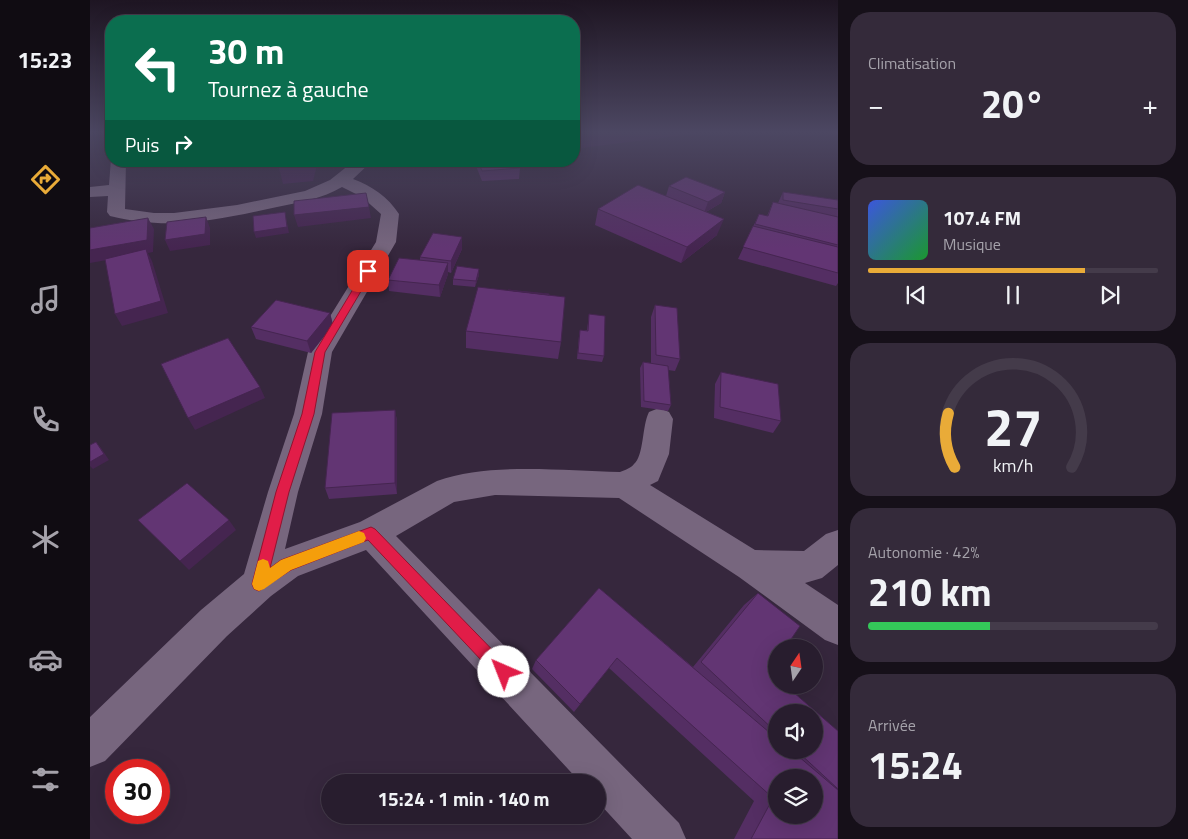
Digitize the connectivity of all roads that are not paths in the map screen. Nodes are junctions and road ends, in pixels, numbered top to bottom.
1 (118, 171) edge
2 (352, 171) edge
3 (341, 181) junction
4 (117, 190) junction
5 (90, 192) edge
6 (659, 419) dead end
7 (624, 485) junction
8 (371, 533) junction
9 (838, 545) edge
10 (751, 566) junction
11 (259, 584) junction
12 (838, 627) edge
13 (90, 746) edge
14 (663, 839) edge

1 - 4 street
2 - 3 street
3 - 4 street
3 - 11 street
4 - 5 street
6 - 7 street
7 - 8 street
7 - 10 street
8 - 11 street
8 - 14 street
9 - 10 street
10 - 12 street
11 - 13 street

